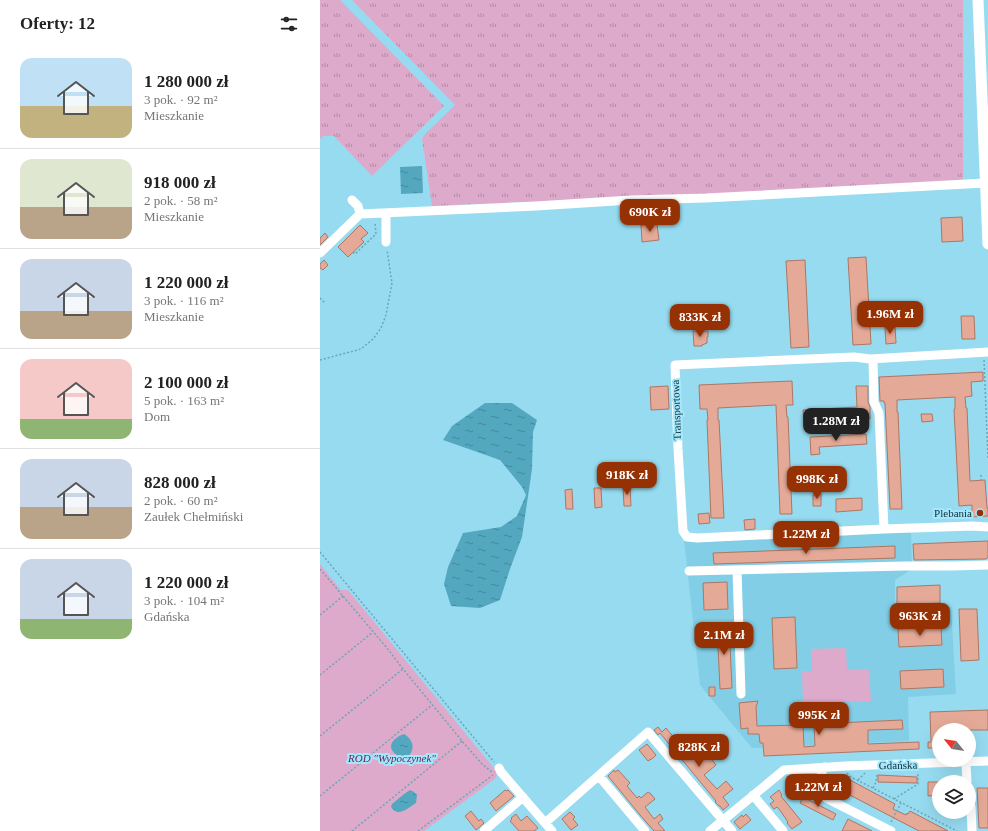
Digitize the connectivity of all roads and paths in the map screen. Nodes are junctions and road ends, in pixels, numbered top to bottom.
1 (978, 0) edge
2 (985, 183) junction
3 (352, 200) dead end
4 (386, 213) junction
5 (360, 214) junction
6 (375, 217) dead end
7 (386, 242) joint
8 (988, 244) edge
9 (353, 252) dead end
10 (320, 254) edge
11 (320, 298) edge
12 (325, 303) dead end
13 (986, 352) edge
14 (871, 359) junction
15 (320, 360) edge
16 (988, 458) edge
17 (981, 474) dead end
18 (981, 480) dead end
19 (988, 527) edge
20 (884, 529) junction
21 (320, 552) edge
22 (988, 565) edge
23 (320, 569) edge
24 (737, 570) junction
25 (689, 571) dead end
26 (343, 596) junction
27 (320, 615) edge
28 (373, 632) junction
29 (403, 669) junction
30 (320, 675) edge
31 (742, 694) dead end
32 (432, 705) junction
33 (320, 736) edge
34 (462, 742) junction
35 (988, 761) edge
36 (976, 762) edge
37 (918, 764) junction
38 (932, 764) edge
39 (877, 765) junction
40 (845, 766) junction
41 (824, 767) junction
42 (497, 773) junction
43 (599, 776) junction
44 (873, 788) junction
45 (753, 795) junction
46 (320, 796) edge
47 (523, 797) junction
48 (894, 799) junction
49 (902, 803) junction
50 (972, 819) edge
51 (723, 820) junction
52 (545, 823) junction
53 (889, 830) edge
54 (352, 831) edge
55 (418, 831) edge
56 (484, 831) edge
57 (552, 831) edge
58 (645, 831) edge
59 (710, 831) edge
60 (732, 831) edge
61 (782, 831) edge
62 (957, 831) edge
63 (972, 831) edge

1 - 2 main road
2 - 4 street
2 - 8 main road
3 - 5 street
4 - 5 street
4 - 7 street
5 - 10 street
6 - 9 path
7 - 15 path
11 - 12 path
13 - 14 street, Transportowa
13 - 16 path
14 - 20 street
14 - 20 street, Transportowa
17 - 18 path
19 - 20 street, Transportowa
21 - 42 path
22 - 24 street
23 - 26 path
24 - 25 street
24 - 31 street
26 - 27 path
26 - 28 path
28 - 29 path
28 - 30 path
29 - 32 path
29 - 33 path
32 - 34 path
32 - 46 path
34 - 42 path
34 - 54 path
35 - 36 street, Gdańska
37 - 38 street, Gdańska
37 - 39 street, Gdańska
37 - 48 path
39 - 40 street, Gdańska
39 - 44 path
40 - 41 street, Gdańska
40 - 44 path
41 - 45 street, Gdańska
41 - 53 street
42 - 47 street
42 - 55 path
43 - 51 street
43 - 52 street
43 - 58 street
44 - 48 path
45 - 51 street, Gdańska
45 - 61 street
47 - 52 street
47 - 56 street
48 - 49 path
49 - 53 path
49 - 62 path
50 - 63 street
51 - 59 street, Gdańska
51 - 60 street
52 - 57 street

